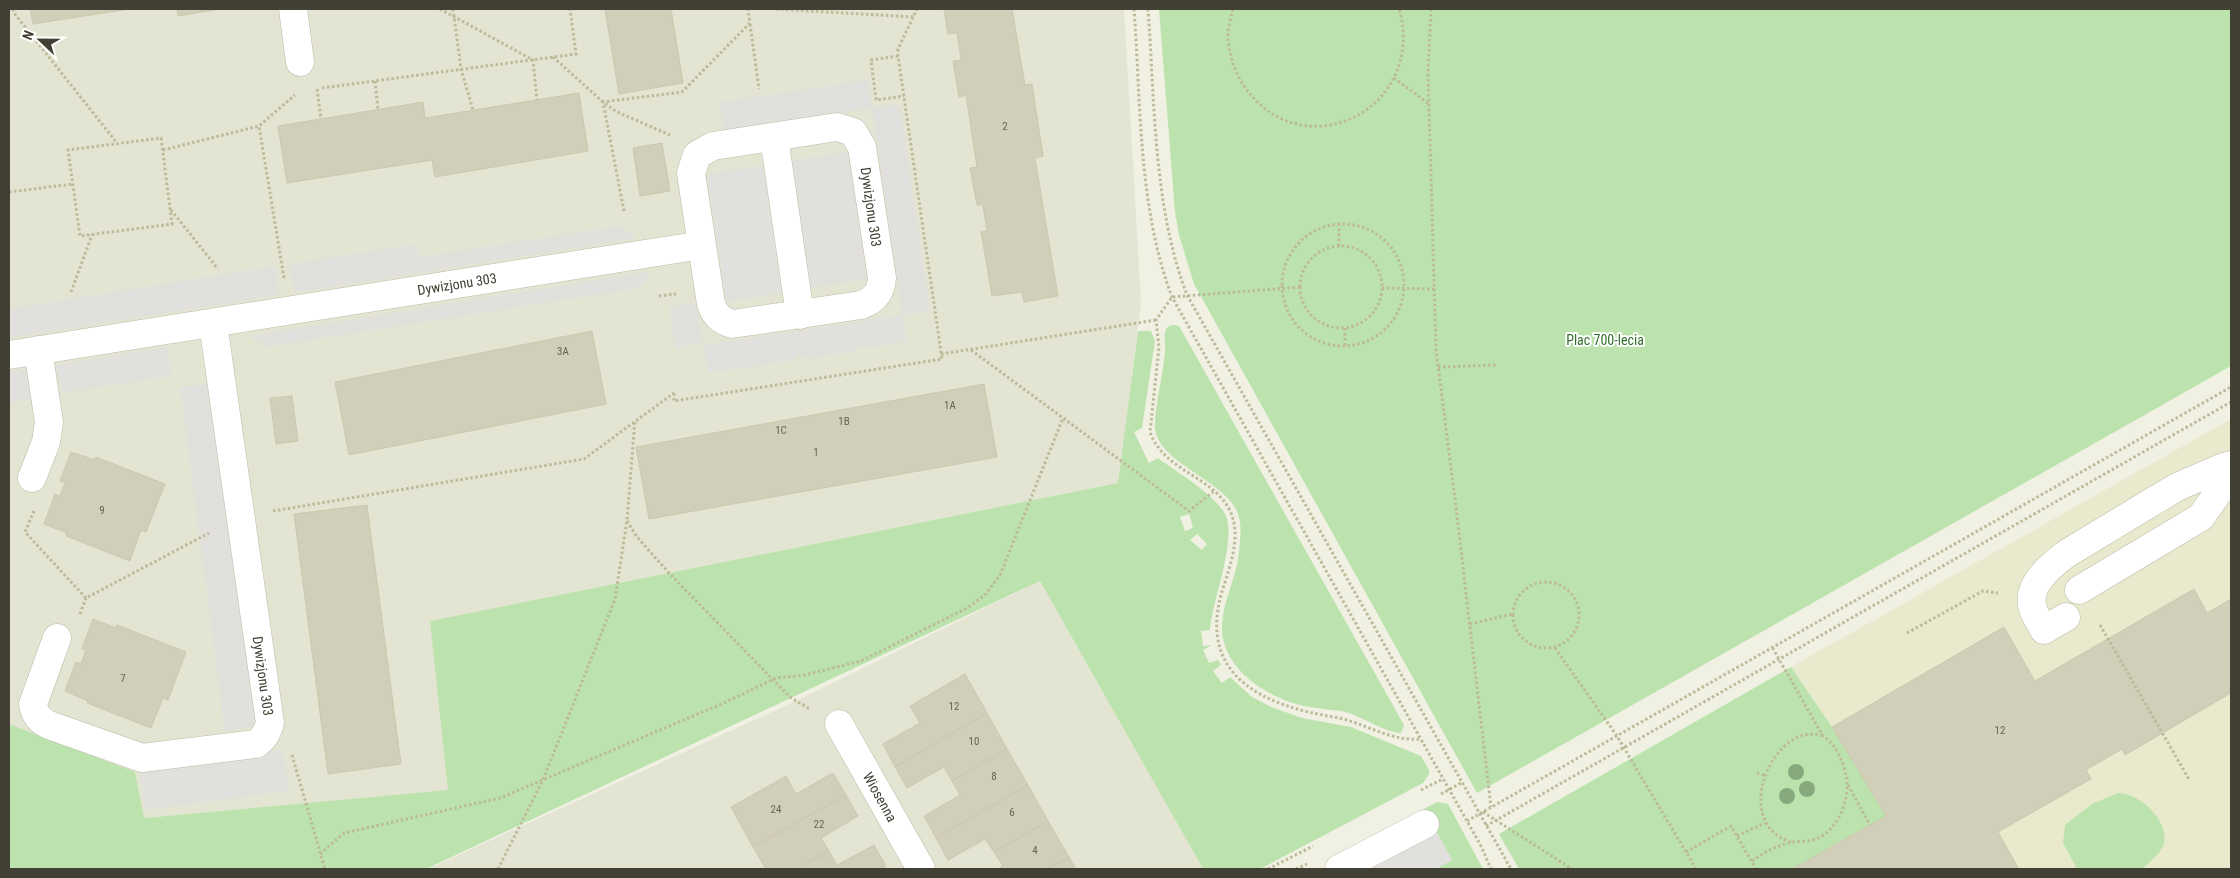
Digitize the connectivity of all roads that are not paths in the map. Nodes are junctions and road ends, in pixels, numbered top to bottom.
1 (293, 9) edge
2 (300, 62) dead end
3 (774, 137) junction
4 (702, 245) junction
5 (800, 314) junction
6 (213, 323) junction
7 (38, 350) junction
8 (9, 355) edge
9 (2226, 467) edge
10 (32, 478) road end
11 (2079, 590) road end
12 (2066, 617) dead end
13 (57, 638) dead end
14 (839, 724) road end
15 (1425, 824) dead end
16 (921, 869) edge
17 (1339, 869) edge

1 - 2 street
3 - 4 street, Dywizjonu 303
3 - 5 street
3 - 5 street, Dywizjonu 303
4 - 5 street, Dywizjonu 303
4 - 6 street, Dywizjonu 303
6 - 7 street, Dywizjonu 303
6 - 13 street, Dywizjonu 303
7 - 8 street, Dywizjonu 303
7 - 10 street
9 - 11 street
9 - 12 street
14 - 16 street, Wiosenna
15 - 17 street

